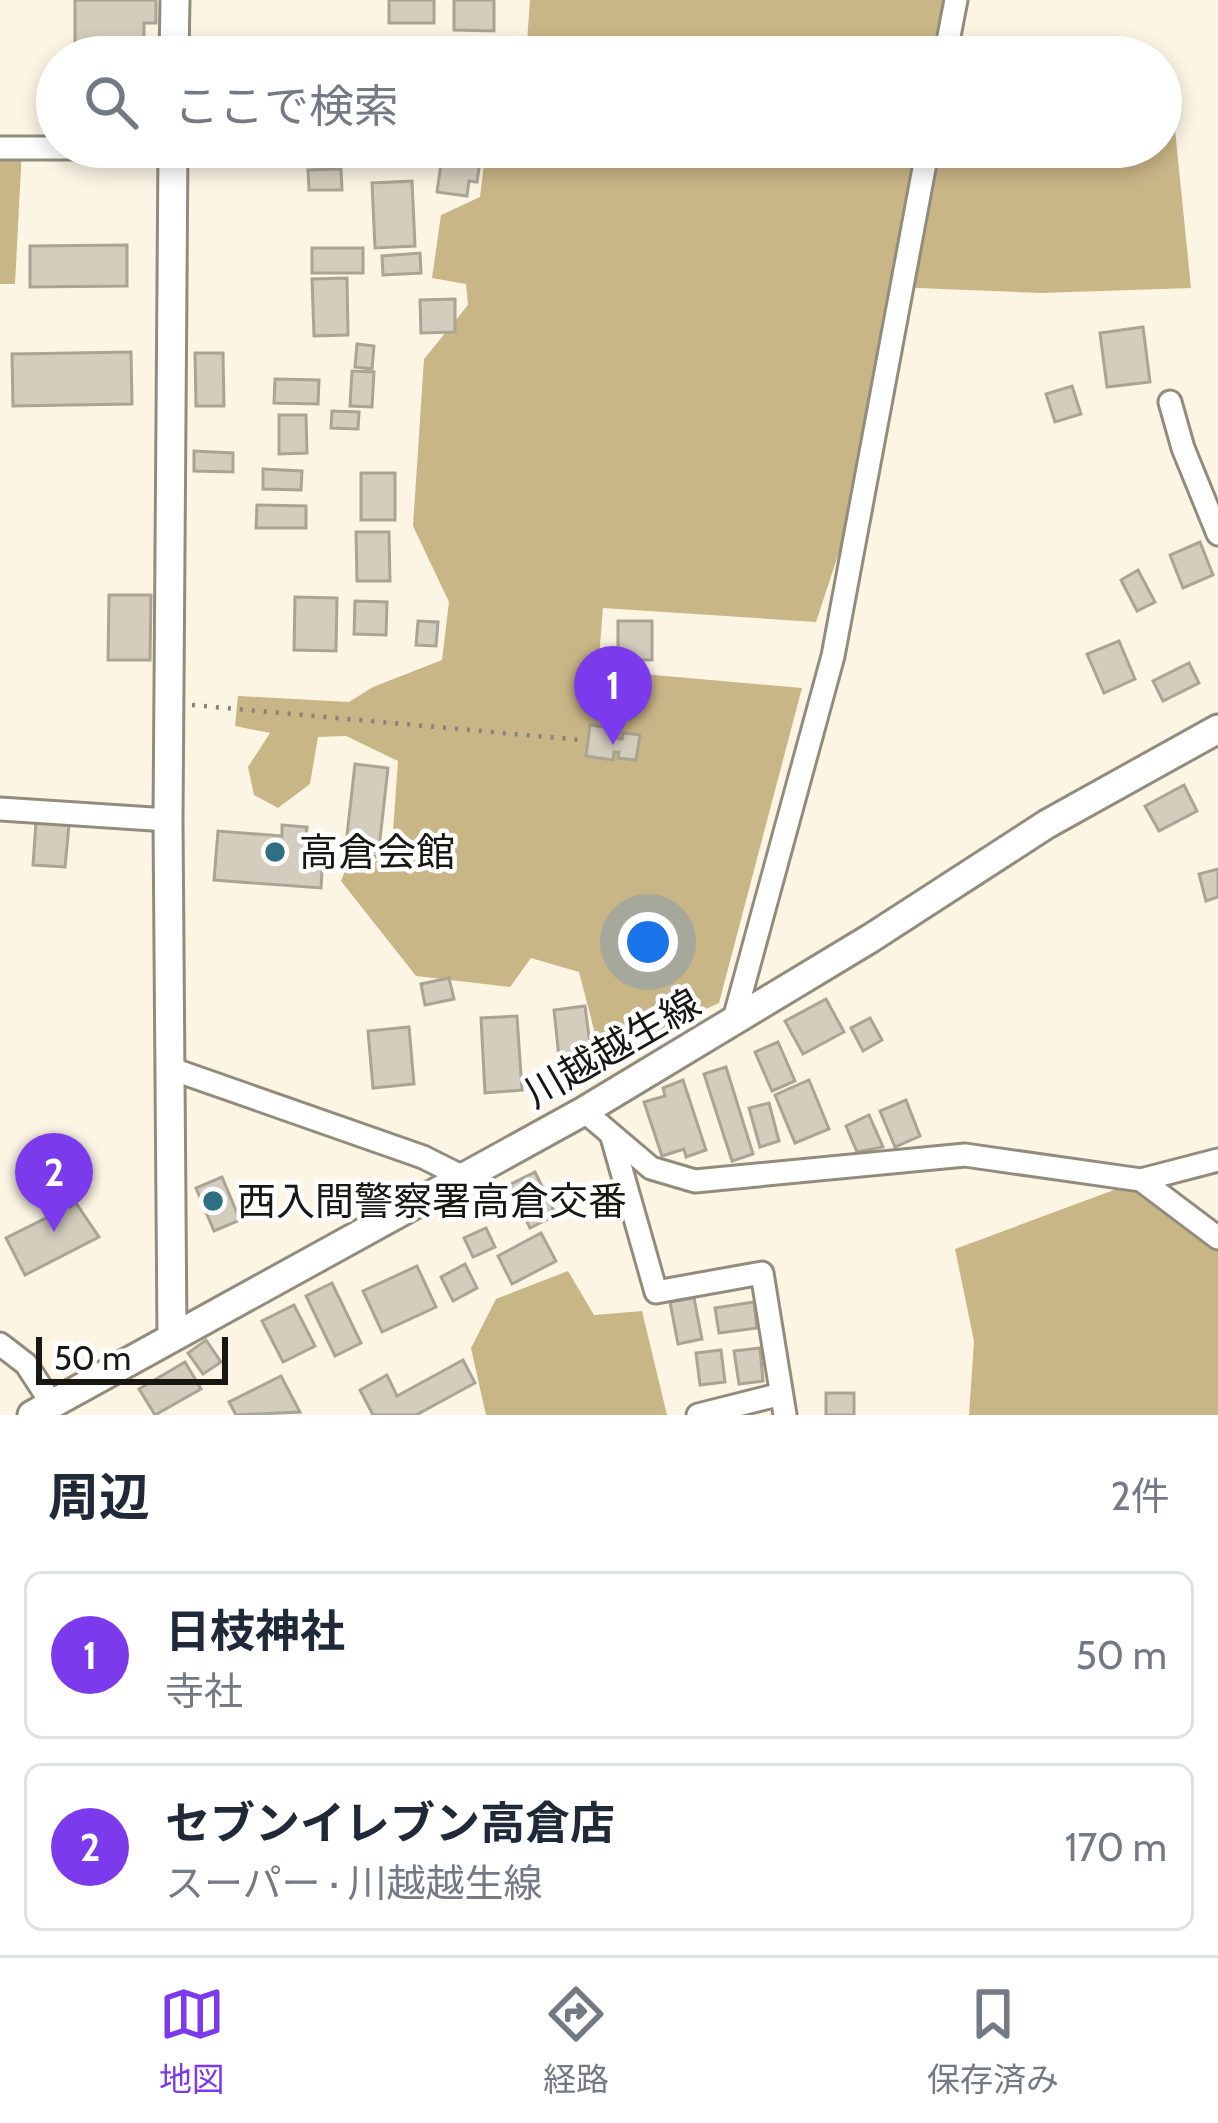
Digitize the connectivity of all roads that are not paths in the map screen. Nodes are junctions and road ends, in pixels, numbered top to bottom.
1 (175, 0) edge
2 (956, 0) edge
3 (174, 36) edge
4 (949, 36) edge
5 (0, 148) edge
6 (36, 148) edge
7 (173, 168) edge
8 (924, 168) edge
9 (1170, 402) dead end
10 (1218, 534) edge
11 (1218, 729) edge
12 (0, 808) edge
13 (168, 820) junction
14 (733, 1023) junction
15 (169, 1068) junction
16 (584, 1111) junction
17 (612, 1136) junction
18 (1218, 1160) edge
19 (463, 1177) junction
20 (1142, 1180) junction
21 (1218, 1238) edge
22 (172, 1336) junction
23 (0, 1344) edge
24 (783, 1405) edge
25 (55, 1408) edge
26 (698, 1415) edge

1 - 3 main road
2 - 4 street
5 - 6 street
7 - 13 main road
8 - 14 street
9 - 10 street
11 - 14 main road, 川越越生線
12 - 13 street
13 - 15 main road
14 - 16 main road, 川越越生線
15 - 19 street
15 - 22 main road
16 - 17 street
16 - 19 main road, 川越越生線
17 - 20 street
17 - 24 street
18 - 20 street
19 - 22 main road, 川越越生線
20 - 21 street
22 - 25 main road, 川越越生線
23 - 25 street
24 - 26 street

